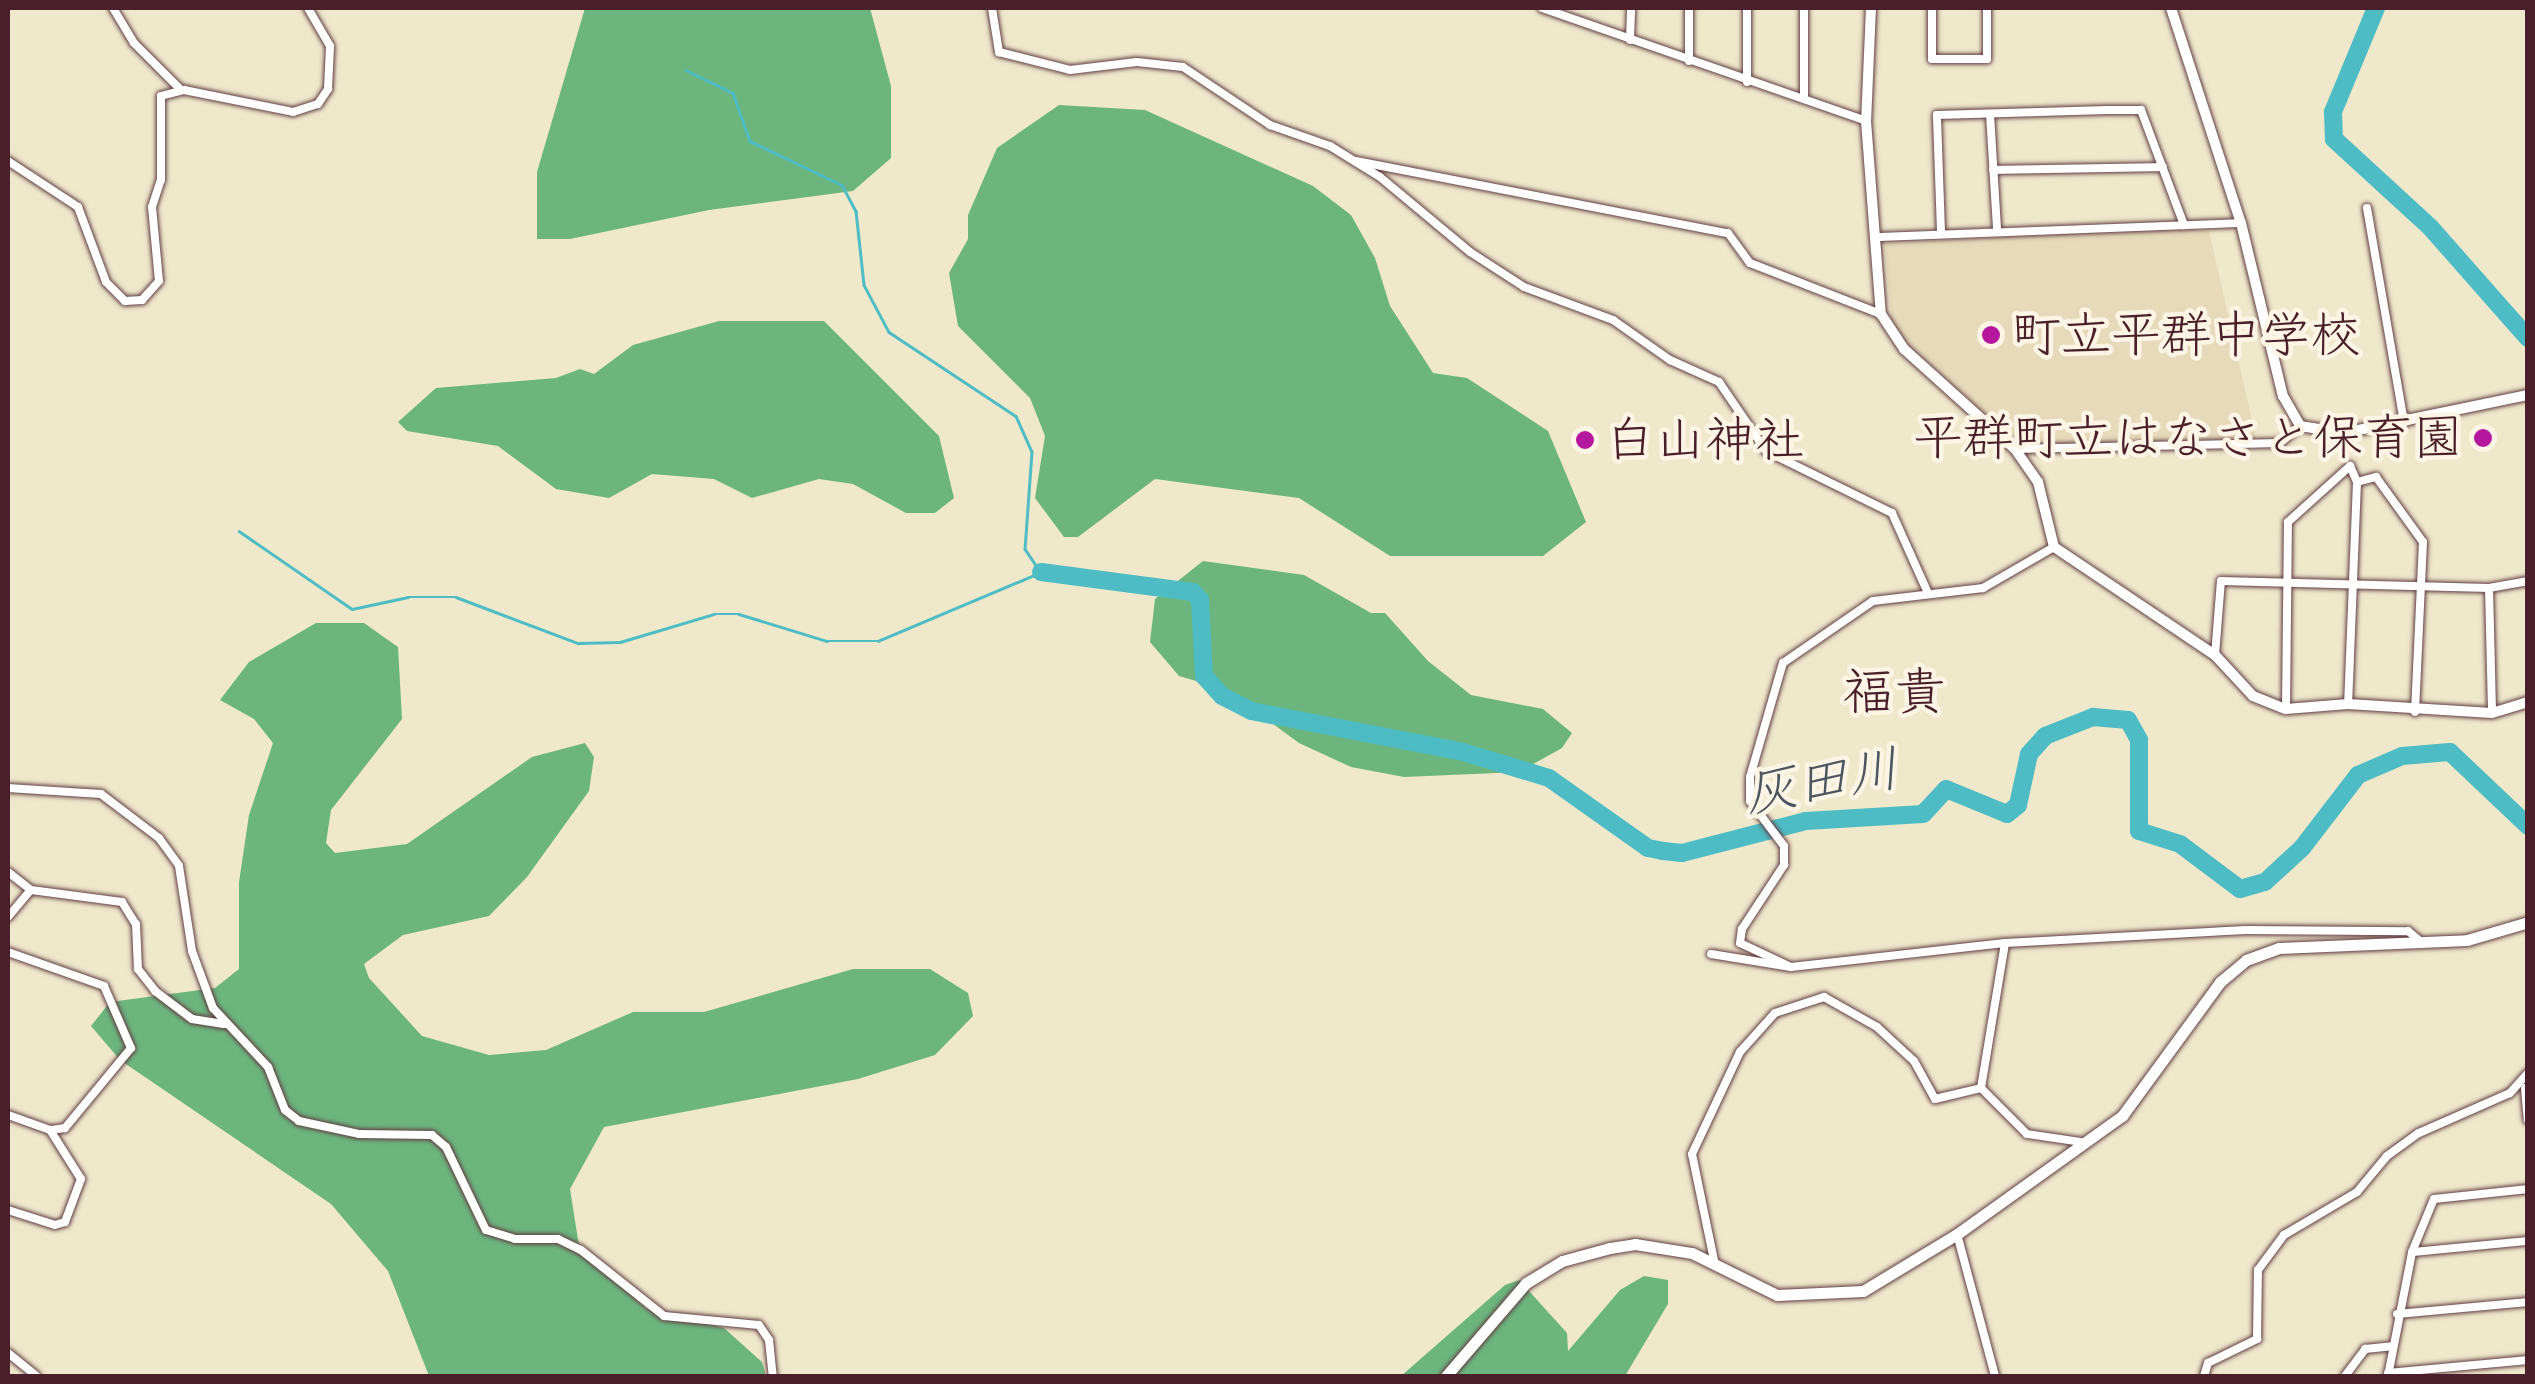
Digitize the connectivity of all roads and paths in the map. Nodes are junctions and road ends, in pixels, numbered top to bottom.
1 (113, 8) edge
2 (308, 8) edge
3 (992, 8) edge
4 (1542, 8) edge
5 (1573, 8) edge
6 (1631, 8) edge
7 (1689, 8) edge
8 (1747, 8) edge
9 (1804, 8) edge
10 (1871, 8) edge
11 (1932, 8) edge
12 (1987, 8) edge
13 (2185, 8) edge
14 (2173, 14) edge
15 (1573, 19) junction
16 (1630, 40) junction
17 (1689, 61) junction
18 (1747, 82) junction
19 (181, 90) junction
20 (1804, 99) junction
21 (1990, 114) junction
22 (1866, 121) junction
23 (1351, 161) junction
24 (8, 162) edge
25 (2163, 168) junction
26 (1994, 170) junction
27 (2367, 208) dead end
28 (2241, 223) junction
29 (2184, 225) junction
30 (1997, 229) junction
31 (1941, 232) junction
32 (1876, 236) junction
33 (1881, 314) junction
34 (2528, 395) edge
35 (2404, 423) junction
36 (2300, 426) junction
37 (2014, 449) junction
38 (2357, 482) junction
39 (2054, 546) junction
40 (2528, 581) edge
41 (2285, 582) junction
42 (2354, 585) junction
43 (2422, 586) junction
44 (2489, 588) junction
45 (1928, 593) junction
46 (2215, 655) junction
47 (2528, 702) edge
48 (2348, 704) junction
49 (2286, 709) junction
50 (2415, 712) junction
51 (2492, 713) junction
52 (8, 788) edge
53 (8, 872) edge
54 (32, 890) junction
55 (8, 918) edge
56 (2528, 922) edge
57 (2420, 941) junction
58 (2005, 943) junction
59 (8, 952) edge
60 (1711, 954) dead end
61 (1791, 968) junction
62 (224, 1024) junction
63 (2528, 1073) edge
64 (2524, 1087) edge
65 (1981, 1088) junction
66 (8, 1115) edge
67 (2528, 1120) edge
68 (50, 1130) junction
69 (2086, 1142) junction
70 (2528, 1190) edge
71 (8, 1210) edge
72 (1957, 1234) junction
73 (2528, 1241) edge
74 (2412, 1252) junction
75 (1716, 1265) junction
76 (2528, 1302) edge
77 (2397, 1314) junction
78 (2392, 1346) junction
79 (8, 1353) edge
80 (2528, 1360) edge
81 (2388, 1375) edge
82 (36, 1376) edge
83 (773, 1376) edge
84 (1446, 1376) edge
85 (1994, 1376) edge
86 (2204, 1376) edge
87 (2345, 1376) edge

1 - 19 street
2 - 19 street
3 - 23 street
4 - 15 street
5 - 15 street
6 - 16 street
7 - 17 street
8 - 18 street
9 - 20 street
10 - 22 street
11 - 12 street
13 - 14 street
14 - 28 street
15 - 16 street
16 - 17 street
17 - 18 street
18 - 20 street
19 - 24 street
20 - 22 street
21 - 25 street
21 - 26 street
21 - 31 street
22 - 32 street
23 - 33 street
23 - 45 street
25 - 26 street
25 - 29 street
26 - 30 street
27 - 35 street
28 - 29 street
28 - 36 street
29 - 30 street
30 - 31 street
31 - 32 street
32 - 33 street
33 - 37 street
34 - 35 street
35 - 36 street
36 - 37 street
37 - 39 street
38 - 41 street
38 - 42 street
38 - 43 street
39 - 45 street
39 - 46 street
40 - 44 street
41 - 42 street
41 - 46 street
41 - 49 street
42 - 43 street
42 - 48 street
43 - 44 street
43 - 50 street
44 - 51 street
45 - 61 street
46 - 49 street
47 - 51 street
48 - 49 street
48 - 50 street
50 - 51 street
52 - 62 street
53 - 54 street
54 - 55 street
54 - 62 street
56 - 57 main road
57 - 58 street
57 - 69 main road
58 - 61 street
58 - 65 street
59 - 68 street
60 - 61 street
62 - 83 street
63 - 64 street
64 - 67 street
64 - 86 street
65 - 69 street
65 - 75 street
66 - 68 street
68 - 71 street
69 - 72 main road
70 - 74 street
72 - 75 main road
72 - 85 street
73 - 74 street
74 - 77 street
75 - 84 main road
76 - 77 street
77 - 78 street
78 - 81 street
78 - 87 street
79 - 82 street
80 - 81 street

